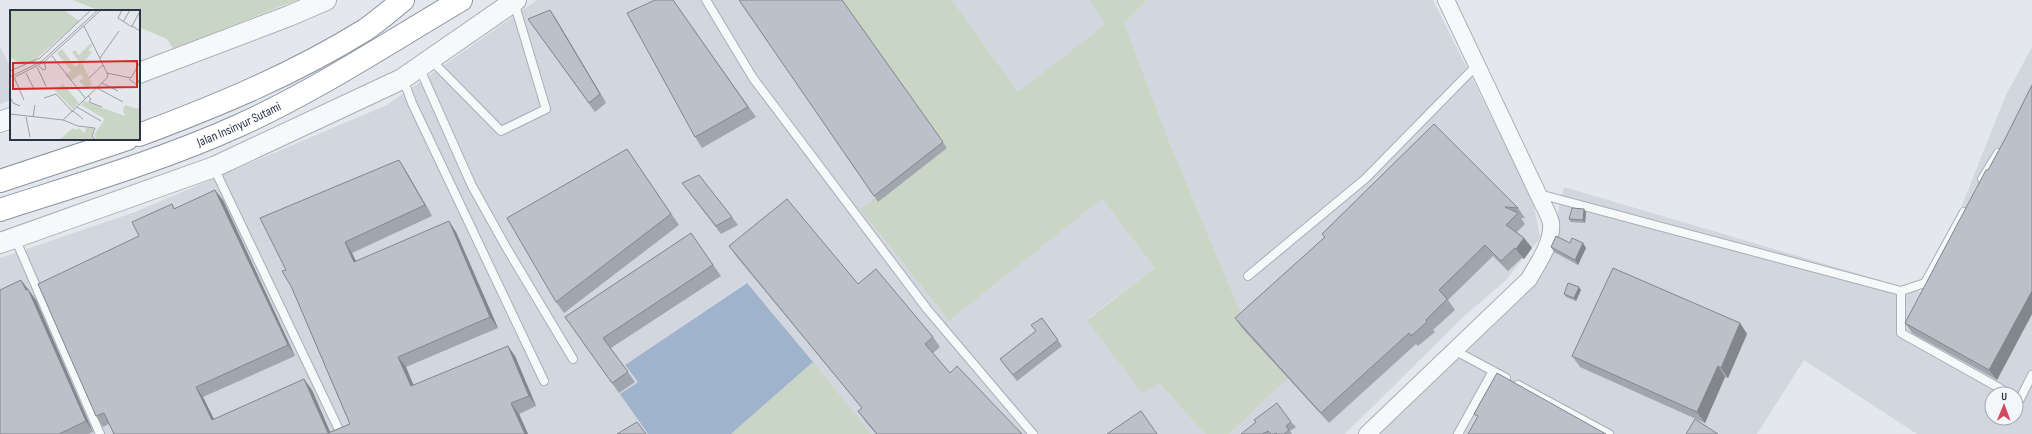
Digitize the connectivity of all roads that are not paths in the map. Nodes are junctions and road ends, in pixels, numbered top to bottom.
1 (326, 0) edge
2 (403, 0) edge
3 (461, 0) edge
4 (706, 0) edge
5 (1446, 0) edge
6 (515, 1) edge
7 (425, 64) junction
8 (1477, 65) junction
9 (140, 73) edge
10 (402, 79) junction
11 (10, 118) edge
12 (0, 122) edge
13 (140, 135) edge
14 (124, 140) edge
15 (2001, 148) edge
16 (214, 167) junction
17 (0, 181) edge
18 (1977, 187) edge
19 (1538, 194) junction
20 (1970, 201) edge
21 (0, 210) edge
22 (7, 241) edge
23 (1248, 276) dead end
24 (1901, 291) junction
25 (1454, 350) junction
26 (573, 359) dead end
27 (1493, 371) junction
28 (2032, 375) edge
29 (544, 381) dead end
30 (1996, 386) edge
31 (2024, 391) edge
32 (100, 434) edge
33 (341, 434) edge
34 (1033, 434) edge
35 (1367, 434) edge
36 (1458, 434) edge
37 (1609, 434) edge

1 - 9 street
2 - 13 highway, Jalan Insinyur Sutami
3 - 21 highway, Jalan Insinyur Sutami
4 - 34 lane
5 - 8 street
6 - 7 street
6 - 7 lane
7 - 10 street
7 - 26 lane
8 - 19 street
8 - 23 lane
10 - 16 street
10 - 29 lane
11 - 12 street
14 - 17 highway
15 - 18 lane
16 - 22 street
16 - 33 lane
19 - 24 lane
19 - 25 street
20 - 24 lane
22 - 32 lane
24 - 30 lane
25 - 27 lane
25 - 35 street
27 - 36 lane
27 - 37 lane
28 - 31 lane

